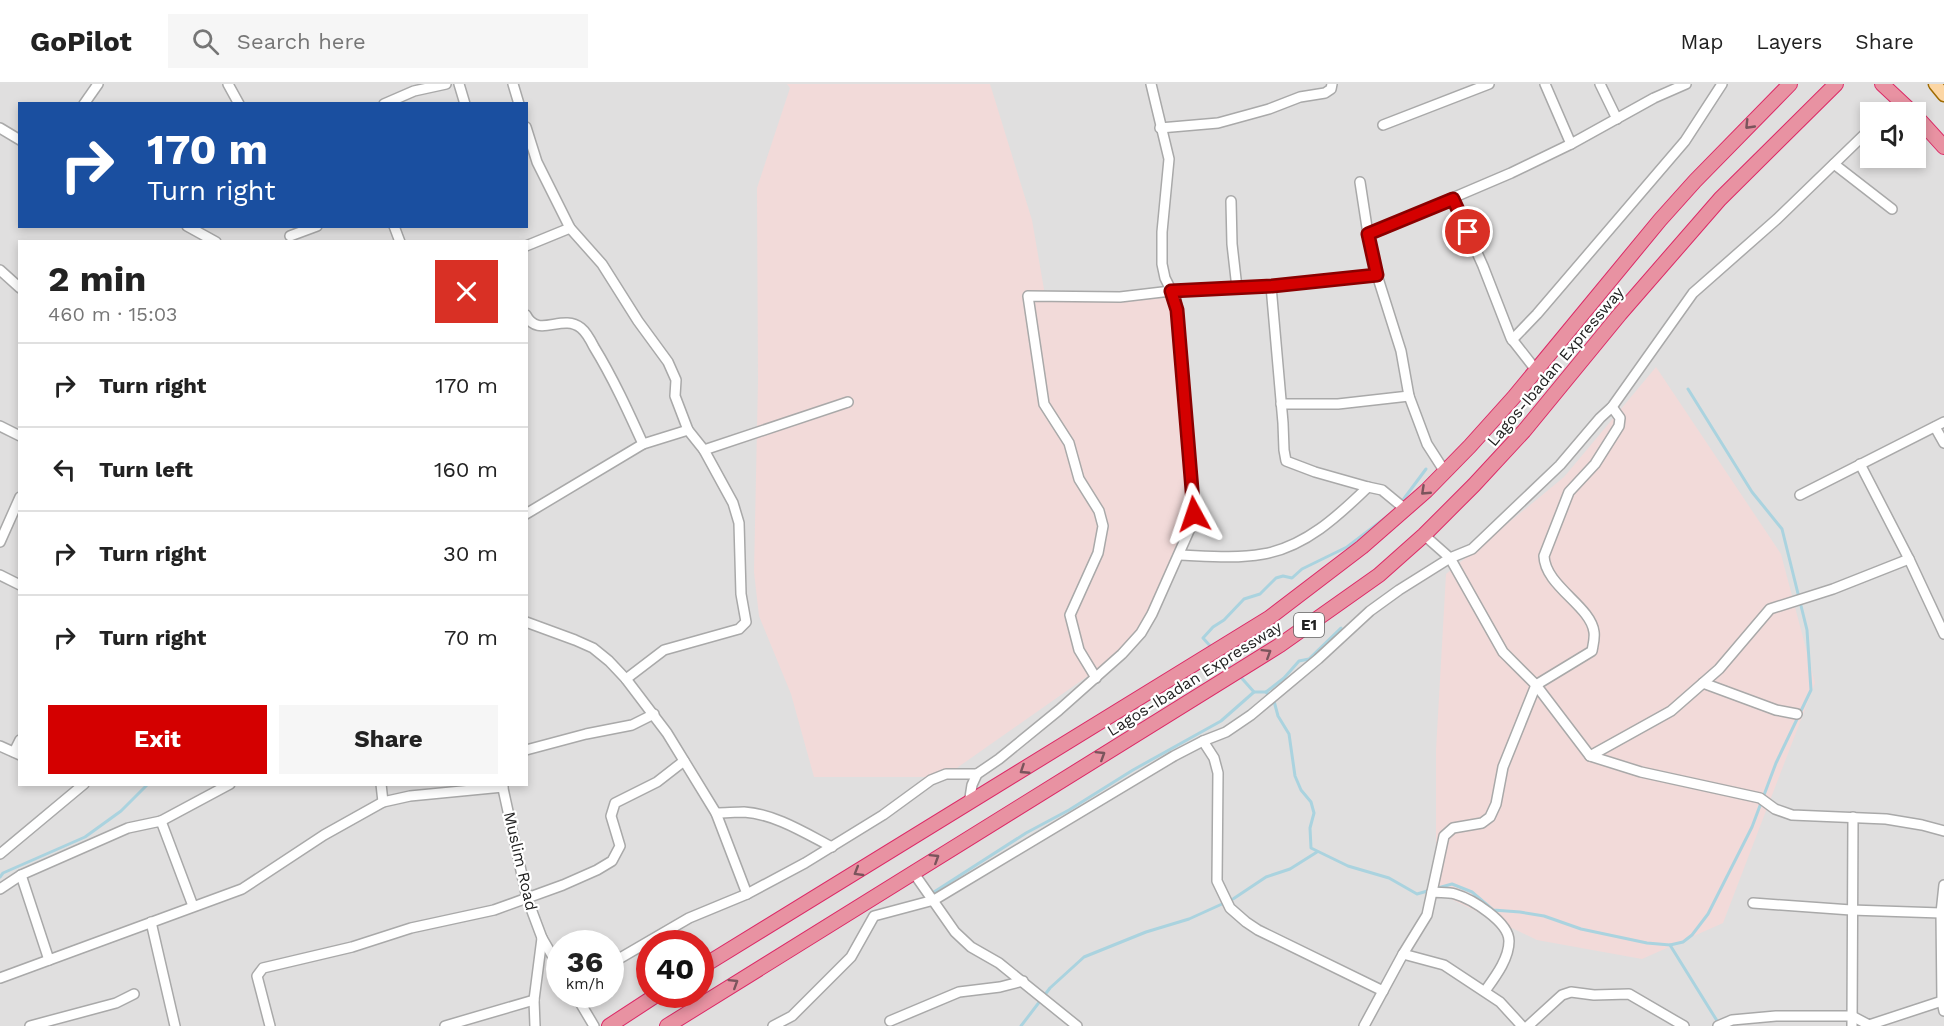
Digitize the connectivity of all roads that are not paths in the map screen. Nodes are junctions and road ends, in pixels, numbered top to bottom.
1 (98, 84) edge
2 (228, 84) edge
3 (446, 84) edge
4 (459, 84) edge
5 (513, 84) edge
6 (1151, 84) edge
7 (1332, 84) edge
8 (1489, 84) edge
9 (1545, 84) edge
10 (1600, 84) edge
11 (1686, 84) edge
12 (1722, 84) edge
13 (1790, 84) edge
14 (1836, 84) edge
15 (1882, 84) edge
16 (1935, 84) edge
17 (1467, 89) edge
18 (1944, 95) edge
19 (1900, 101) edge
20 (85, 102) edge
21 (238, 102) edge
22 (389, 102) edge
23 (464, 102) edge
24 (518, 102) edge
25 (1617, 119) junction
26 (1383, 125) dead end
27 (1926, 127) edge
28 (1160, 128) junction
29 (4, 131) edge
30 (528, 133) edge
31 (18, 139) edge
32 (1860, 139) edge
33 (0, 143) edge
34 (1570, 144) junction
35 (1944, 147) edge
36 (537, 162) junction
37 (528, 163) edge
38 (1834, 164) junction
39 (1360, 182) dead end
40 (1453, 199) junction
41 (1231, 201) dead end
42 (1892, 209) dead end
43 (191, 228) edge
44 (310, 228) edge
45 (570, 228) junction
46 (1368, 234) junction
47 (289, 235) edge
48 (212, 240) edge
49 (528, 245) edge
50 (0, 270) edge
51 (1377, 275) junction
52 (18, 286) edge
53 (1272, 286) junction
54 (1237, 288) junction
55 (1171, 291) junction
56 (528, 322) edge
57 (1512, 340) junction
58 (1536, 370) junction
59 (1409, 396) junction
60 (848, 402) dead end
61 (1281, 404) junction
62 (1612, 407) junction
63 (1939, 424) edge
64 (0, 426) edge
65 (688, 430) junction
66 (18, 435) edge
67 (1944, 443) edge
68 (643, 444) junction
69 (704, 450) junction
70 (1860, 464) junction
71 (1445, 472) junction
72 (1368, 487) junction
73 (1800, 495) dead end
74 (18, 501) edge
75 (1405, 509) junction
76 (528, 513) edge
77 (1424, 535) junction
78 (1, 536) edge
79 (1179, 555) junction
80 (1450, 558) junction
81 (1909, 559) junction
82 (0, 575) edge
83 (18, 584) edge
84 (528, 623) edge
85 (1944, 634) edge
86 (626, 678) junction
87 (1096, 678) junction
88 (1703, 683) junction
89 (1536, 685) junction
90 (654, 714) junction
91 (1797, 714) dead end
92 (1203, 741) junction
93 (0, 746) edge
94 (528, 749) edge
95 (17, 754) edge
96 (1590, 756) junction
97 (684, 761) junction
98 (977, 774) junction
99 (81, 786) edge
100 (226, 786) edge
101 (381, 786) edge
102 (503, 786) edge
103 (383, 802) junction
104 (969, 804) junction
105 (716, 813) junction
106 (1853, 817) junction
107 (161, 821) junction
108 (1944, 831) edge
109 (832, 847) junction
110 (0, 854) edge
111 (913, 872) junction
112 (21, 875) junction
113 (1944, 885) edge
114 (0, 889) edge
115 (1432, 892) junction
116 (747, 894) junction
117 (526, 898) junction
118 (934, 900) junction
119 (1753, 903) dead end
120 (193, 906) junction
121 (1851, 910) junction
122 (1941, 913) junction
123 (151, 922) junction
124 (542, 938) junction
125 (546, 945) edge
126 (1403, 954) junction
127 (624, 956) edge
128 (714, 959) edge
129 (49, 960) junction
130 (1943, 971) edge
131 (0, 978) edge
132 (1023, 981) junction
133 (1383, 991) junction
134 (1485, 991) junction
135 (134, 994) dead end
136 (534, 999) junction
137 (1943, 1006) edge
138 (583, 1008) edge
139 (637, 1008) edge
140 (890, 1021) dead end
141 (1852, 1021) edge
142 (1366, 1025) edge
143 (30, 1026) edge
144 (175, 1026) edge
145 (270, 1026) edge
146 (445, 1026) edge
147 (535, 1026) edge
148 (594, 1026) edge
149 (609, 1026) edge
150 (667, 1026) edge
151 (773, 1026) edge
152 (1077, 1026) edge
153 (1522, 1026) edge
154 (1528, 1026) edge
155 (1684, 1026) edge
156 (1718, 1026) edge

1 - 20 street
2 - 21 street
3 - 22 street
4 - 23 street
5 - 24 street
6 - 28 street
7 - 28 street
8 - 17 street
9 - 34 street
10 - 25 street
11 - 25 street
12 - 57 street
13 -> 58 highway, Lagos-Ibadan Expressway / E1
14 - 77 highway, Lagos-Ibadan Expressway / E1
15 - 19 highway
16 - 18 main road
17 - 26 street
25 - 34 street
27 - 35 highway
28 - 55 street
29 - 31 street
29 - 33 street
30 - 36 street
32 - 38 street
34 - 40 street
36 - 37 street
36 - 45 street
38 - 42 street
38 - 62 street
39 - 46 street
40 - 46 street
40 - 57 street
41 - 54 street
43 - 48 street
44 - 47 street
45 - 49 street
45 - 65 street
46 - 51 street
50 - 52 street
51 - 53 street
51 - 59 street
53 - 54 street
53 - 61 street
54 - 55 street
55 - 79 street
55 - 87 street
56 - 68 street
57 - 58 street
58 - 71 highway, Lagos-Ibadan Expressway / E1
59 - 61 street
59 - 71 street
60 - 69 street
61 - 72 street
62 - 80 street
62 - 89 street
63 - 67 street
63 - 70 street
64 - 66 street
65 - 68 street
65 - 69 street
68 - 76 street
69 - 86 street
70 - 73 street
70 - 81 street
71 -> 75 highway, Lagos-Ibadan Expressway / E1
72 - 75 street
72 - 79 street
74 - 78 street
75 -> 104 highway, Lagos-Ibadan Expressway / E1
77 - 80 street
111 -> 77 highway, Lagos-Ibadan Expressway / E1
79 - 87 street
80 - 89 street
80 - 92 street
81 - 85 street
81 - 88 street
82 - 83 street
84 - 86 street
86 - 90 street
87 - 98 street
88 - 91 street
88 - 96 street
89 - 96 street
89 - 115 street
90 - 94 street
90 - 97 street
92 - 118 street
92 - 133 street
93 - 95 street
96 - 106 street
97 - 105 street
97 - 117 street
98 - 104 street
98 - 109 street
99 - 110 street
100 - 107 street
101 - 103 street
102 - 103 street
102 - 117 street, Muslim Road
103 - 120 street
104 -> 128 highway, Lagos-Ibadan Expressway / E1
105 - 109 street
105 - 116 street
106 - 108 street
106 - 121 street
107 - 112 street
107 - 120 street
109 - 116 street
111 - 118 street
150 -> 111 highway, Lagos-Ibadan Expressway / E1
112 - 114 street
112 - 129 street
113 - 122 street
115 - 126 street
115 - 134 street
116 - 127 street
117 - 124 street, Muslim Road
117 - 145 street
118 - 132 street
118 - 151 street
119 - 121 street
120 - 123 street
121 - 122 street
121 - 141 street
122 - 130 street
123 - 129 street
123 - 144 street
124 - 125 street, Muslim Road
124 - 136 street
126 - 133 street
126 - 134 street
129 - 131 street
130 - 137 street
132 - 140 street
132 - 152 street
133 - 142 street
134 - 153 street
135 - 143 street
136 - 146 street
136 - 147 street
137 - 141 street
138 - 148 street
139 - 149 highway
141 - 156 street
154 - 155 street

